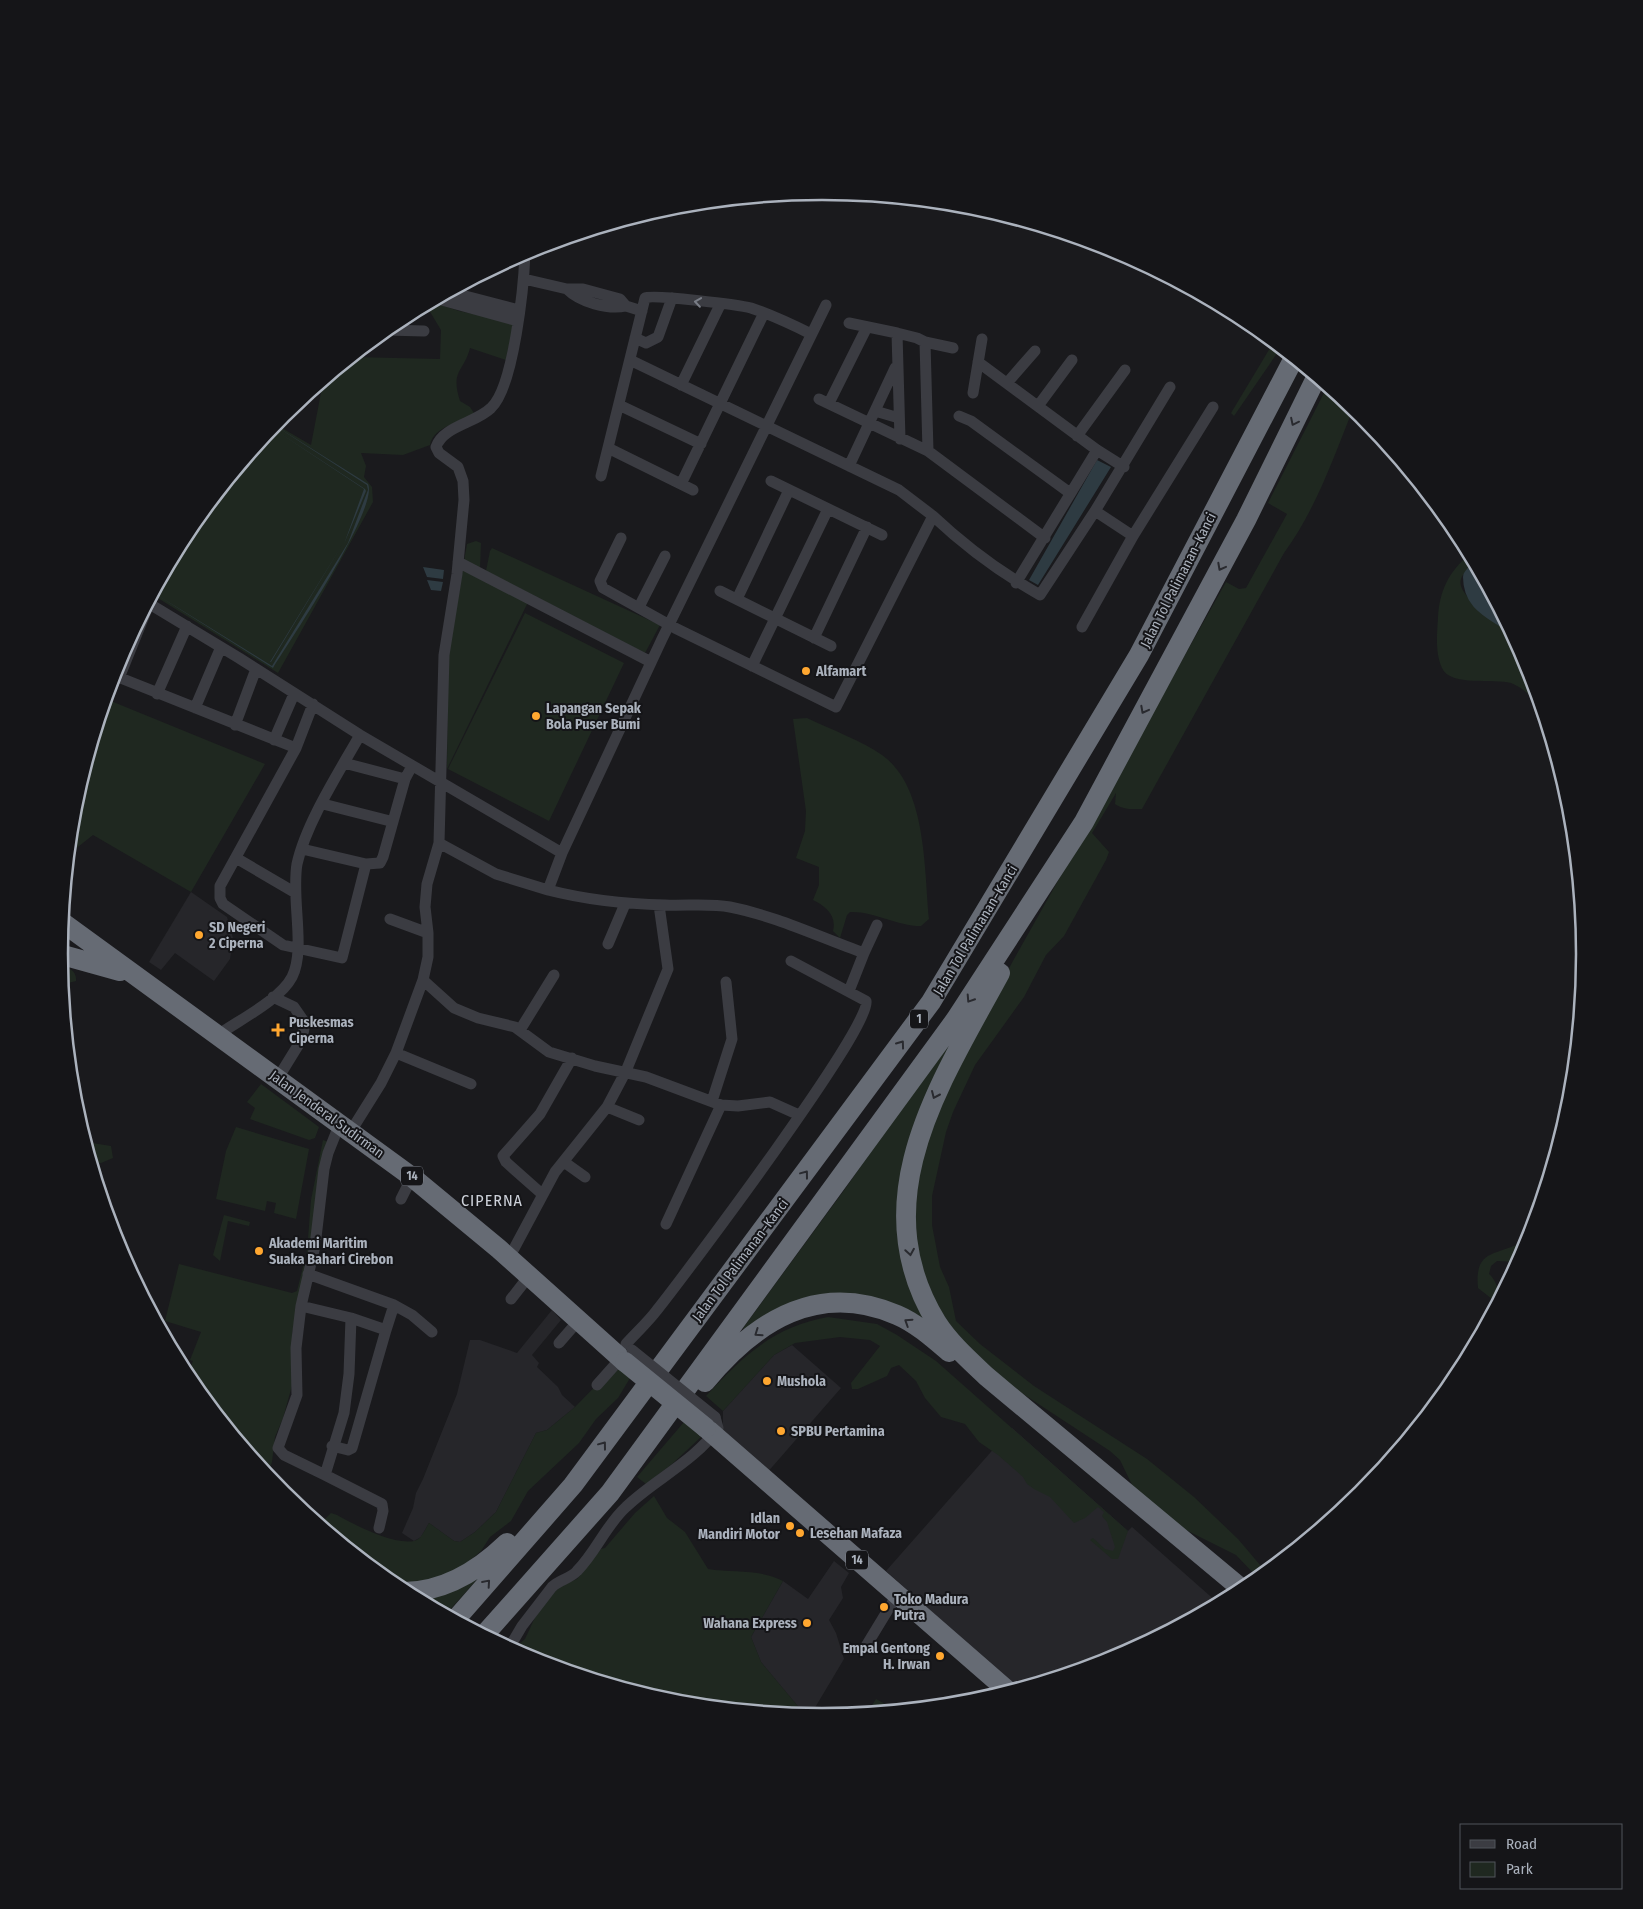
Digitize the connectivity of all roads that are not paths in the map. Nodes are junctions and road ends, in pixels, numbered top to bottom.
1 (525, 262) edge
2 (524, 279) junction
3 (458, 295) edge
4 (672, 298) junction
5 (447, 301) edge
6 (720, 305) junction
7 (826, 305) dead end
8 (642, 311) junction
9 (764, 312) junction
10 (519, 315) junction
11 (849, 323) dead end
12 (867, 327) junction
13 (400, 330) edge
14 (424, 331) dead end
15 (811, 334) junction
16 (897, 334) junction
17 (635, 338) junction
18 (982, 339) dead end
19 (925, 342) junction
20 (953, 348) dead end
21 (1035, 351) dead end
22 (630, 360) junction
23 (1072, 360) dead end
24 (978, 362) junction
25 (1291, 364) edge
26 (897, 366) junction
27 (1125, 370) dead end
28 (1007, 383) junction
29 (1313, 383) edge
30 (681, 385) junction
31 (1170, 387) dead end
32 (974, 393) dead end
33 (820, 399) dead end
34 (720, 404) junction
35 (831, 404) junction
36 (619, 405) junction
37 (1038, 406) junction
38 (1212, 407) dead end
39 (875, 411) junction
40 (959, 416) dead end
41 (899, 418) junction
42 (869, 424) junction
43 (766, 426) junction
44 (1078, 436) junction
45 (900, 439) junction
46 (701, 444) junction
47 (608, 448) junction
48 (1096, 450) junction
49 (928, 451) junction
50 (849, 466) junction
51 (1124, 466) junction
52 (601, 476) dead end
53 (771, 481) dead end
54 (681, 484) junction
55 (693, 490) dead end
56 (789, 490) junction
57 (1070, 493) junction
58 (828, 509) junction
59 (1095, 511) junction
60 (933, 516) junction
61 (867, 527) junction
62 (882, 535) dead end
63 (1133, 536) junction
64 (621, 538) dead end
65 (1045, 538) junction
66 (665, 556) dead end
67 (458, 562) junction
68 (1019, 584) junction
69 (720, 591) dead end
70 (737, 599) junction
71 (153, 606) edge
72 (639, 607) junction
73 (775, 618) junction
74 (669, 624) junction
75 (187, 626) junction
76 (1082, 627) dead end
77 (814, 638) junction
78 (831, 646) dead end
79 (221, 647) junction
80 (652, 662) junction
81 (752, 666) junction
82 (256, 669) junction
83 (120, 679) edge
84 (157, 694) junction
85 (294, 694) junction
86 (313, 704) junction
87 (195, 708) junction
88 (235, 725) junction
89 (360, 735) junction
90 (274, 740) junction
91 (296, 748) junction
92 (344, 763) junction
93 (412, 766) junction
94 (405, 779) junction
95 (442, 784) junction
96 (323, 804) junction
97 (390, 821) dead end
98 (1084, 822) junction
99 (439, 843) junction
100 (302, 849) junction
101 (562, 853) junction
102 (236, 858) junction
103 (366, 864) junction
104 (548, 890) junction
105 (294, 892) junction
106 (624, 904) junction
107 (659, 905) junction
108 (390, 919) dead end
109 (877, 925) dead end
110 (69, 927) edge
111 (428, 932) junction
112 (608, 944) dead end
113 (297, 948) junction
114 (864, 952) junction
115 (68, 956) edge
116 (791, 961) dead end
117 (554, 975) dead end
118 (138, 978) junction
119 (423, 980) junction
120 (726, 982) dead end
121 (849, 991) junction
122 (273, 997) junction
123 (520, 1030) junction
124 (218, 1035) junction
125 (396, 1053) junction
126 (572, 1058) junction
127 (626, 1071) junction
128 (278, 1078) junction
129 (471, 1084) dead end
130 (716, 1103) junction
131 (607, 1107) junction
132 (799, 1115) junction
133 (639, 1120) dead end
134 (345, 1127) junction
135 (564, 1162) junction
136 (412, 1177) junction
137 (585, 1177) dead end
138 (542, 1194) junction
139 (401, 1200) dead end
140 (666, 1224) dead end
141 (509, 1258) junction
142 (308, 1274) junction
143 (529, 1276) junction
144 (511, 1299) dead end
145 (394, 1305) junction
146 (301, 1306) junction
147 (351, 1318) junction
148 (579, 1320) junction
149 (386, 1330) junction
150 (432, 1332) dead end
151 (559, 1344) dead end
152 (626, 1353) junction
153 (596, 1385) dead end
154 (711, 1427) junction
155 (332, 1446) junction
156 (582, 1472) junction
157 (325, 1475) junction
158 (610, 1492) junction
159 (379, 1528) dead end
160 (1236, 1584) edge
161 (417, 1590) edge
162 (1223, 1592) edge
163 (897, 1596) junction
164 (459, 1615) edge
165 (488, 1631) edge
166 (513, 1642) edge
167 (866, 1646) dead end
168 (1003, 1686) edge

1 - 2 street
2 - 8 street
2 - 10 street
3 - 10 street
6 -> 4 street
4 - 8 street
4 - 17 street
5 - 10 street
6 - 9 street
6 - 30 street
7 - 15 street
8 - 17 street
9 - 15 street
9 - 34 street
10 - 67 street
11 - 12 street
12 - 16 street
12 - 35 street
13 - 14 street
15 - 43 street
16 - 19 street
16 - 26 street
17 - 22 street
18 - 24 street
19 - 20 street
19 - 49 street
21 - 28 street
22 - 30 street
22 - 36 street
23 - 37 street
24 - 28 street
24 - 32 street
156 -> 25 highway, Jalan Tol Palimanan–Kanci / 1
26 - 39 street
26 - 41 street
27 - 44 street
28 - 37 street
29 -> 98 highway, 1
30 - 34 street
31 - 51 street
33 - 35 street
34 - 43 street
34 - 46 street
35 - 42 street
36 - 46 street
36 - 47 street
37 - 44 street
38 - 63 street
39 - 41 street
39 - 42 street
40 - 57 street
41 - 45 street
42 - 45 street
42 - 50 street
43 - 50 street
43 - 74 street
44 - 48 street
45 - 49 street
46 - 54 street
47 - 52 street
47 - 54 street
48 - 51 street
48 - 57 street
49 - 65 street
50 - 60 street
51 - 59 street
53 - 56 street
54 - 55 street
56 - 58 street
56 - 70 street
57 - 65 street
58 - 61 street
58 - 73 street
59 - 63 street
59 - 68 street
60 - 68 street
60 - 81 street
61 - 62 street
61 - 77 street
63 - 76 street
64 - 72 street
65 - 68 street
66 - 72 street
67 - 80 street
67 - 95 street
69 - 70 street
70 - 73 street
71 - 75 street
72 - 74 street
73 - 77 street
73 - 81 street
74 - 80 street
74 - 81 street
75 - 79 street
75 - 84 street
77 - 78 street
79 - 82 street
79 - 87 street
80 - 101 street
82 - 85 street
82 - 88 street
83 - 84 street
84 - 87 street
85 - 86 street
85 - 90 street
86 - 89 street
86 - 91 street
87 - 88 street
88 - 90 street
89 - 92 street
89 - 93 street
90 - 91 street
91 - 102 street
92 - 94 street
92 - 96 street
93 - 94 street
93 - 95 street
94 - 103 street
95 - 99 street
95 - 101 street
96 - 97 street
96 - 100 street
98 -> 158 highway, 1
98 -> 160 highway
99 - 104 street
99 - 111 street
100 - 103 street
100 - 105 street
101 - 104 street
102 - 105 street
102 - 113 street
103 - 113 street
104 - 106 street
105 - 113 street
106 - 107 street
106 - 112 street
107 - 114 street
107 - 127 street
108 - 111 street
109 - 114 street
110 - 118 highway, Jalan Jenderal Sudirman / 14
111 - 119 street
113 - 122 street
114 - 121 street
115 - 118 highway
116 - 121 street
117 - 123 street
118 - 124 highway, Jalan Jenderal Sudirman / 14
119 - 123 street
119 - 125 street
120 - 130 street
121 - 132 street
122 - 124 street
122 - 128 street
123 - 126 street
124 - 128 highway, Jalan Jenderal Sudirman / 14
125 - 129 street
125 - 134 street
126 - 127 street
126 - 138 street
127 - 130 street
127 - 131 street
128 - 134 highway, Jalan Jenderal Sudirman / 14
130 - 132 street
130 - 140 street
131 - 133 street
131 - 135 street
132 - 152 street
134 - 136 highway, Jalan Jenderal Sudirman / 14
134 - 142 street
135 - 137 street
135 - 138 street
136 - 139 street
136 - 141 highway, Jalan Jenderal Sudirman / 14
138 - 141 street
141 - 143 highway, Jalan Jenderal Sudirman / 14
142 - 145 street
142 - 146 street
143 - 144 street
143 - 148 highway, Jalan Jenderal Sudirman / 14
145 - 149 street
145 - 150 street
146 - 147 street
146 - 157 street
147 - 149 street
147 - 155 street
148 - 151 street
148 - 152 highway, Jalan Jenderal Sudirman / 14
149 - 155 street
152 - 153 street
152 - 154 highway, 14, bridge
154 - 163 highway, 14
154 - 166 street
155 - 157 street
156 - 161 highway
164 -> 156 highway, Jalan Tol Palimanan–Kanci / 1
157 - 159 street
162 -> 158 highway
158 - 165 highway, 1
163 - 167 street
163 - 168 highway, 14

